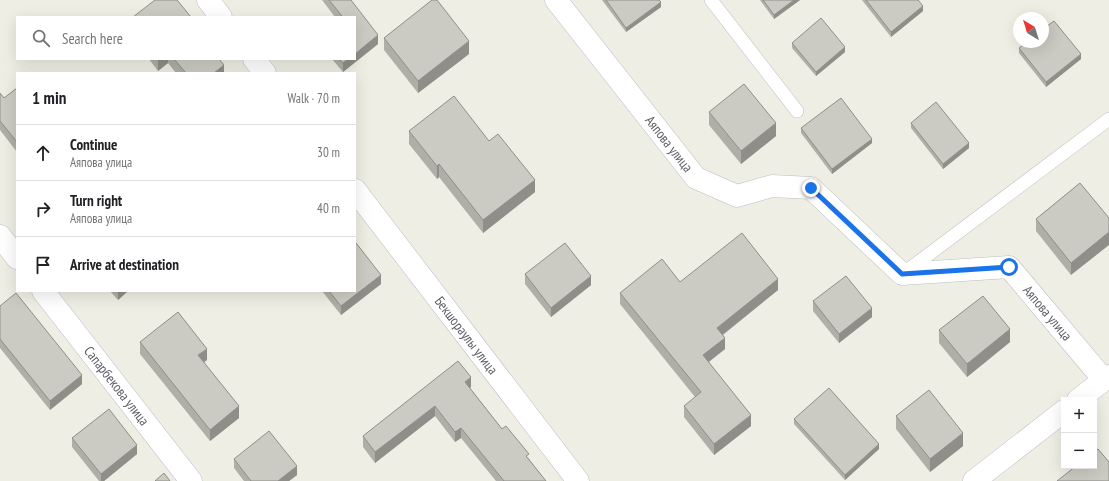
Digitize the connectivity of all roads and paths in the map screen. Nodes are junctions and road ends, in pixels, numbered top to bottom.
1 (208, 0) edge
2 (556, 0) edge
3 (711, 0) edge
4 (221, 16) edge
5 (255, 60) edge
6 (264, 72) edge
7 (797, 111) dead end
8 (1109, 119) edge
9 (356, 191) edge
10 (0, 236) edge
11 (16, 257) edge
12 (902, 274) junction
13 (44, 292) edge
14 (1107, 378) edge
15 (1082, 397) edge
16 (1061, 414) edge
17 (986, 477) edge
18 (191, 481) edge
19 (578, 481) edge

1 - 4 street
2 - 12 street, Аяпова улица
3 - 7 lane
5 - 6 street
8 - 12 lane
9 - 19 street, Бекшораулы улица
10 - 11 street
12 - 14 street, Аяпова улица
13 - 18 street, Сапарбекова улица
14 - 15 street
16 - 17 street

